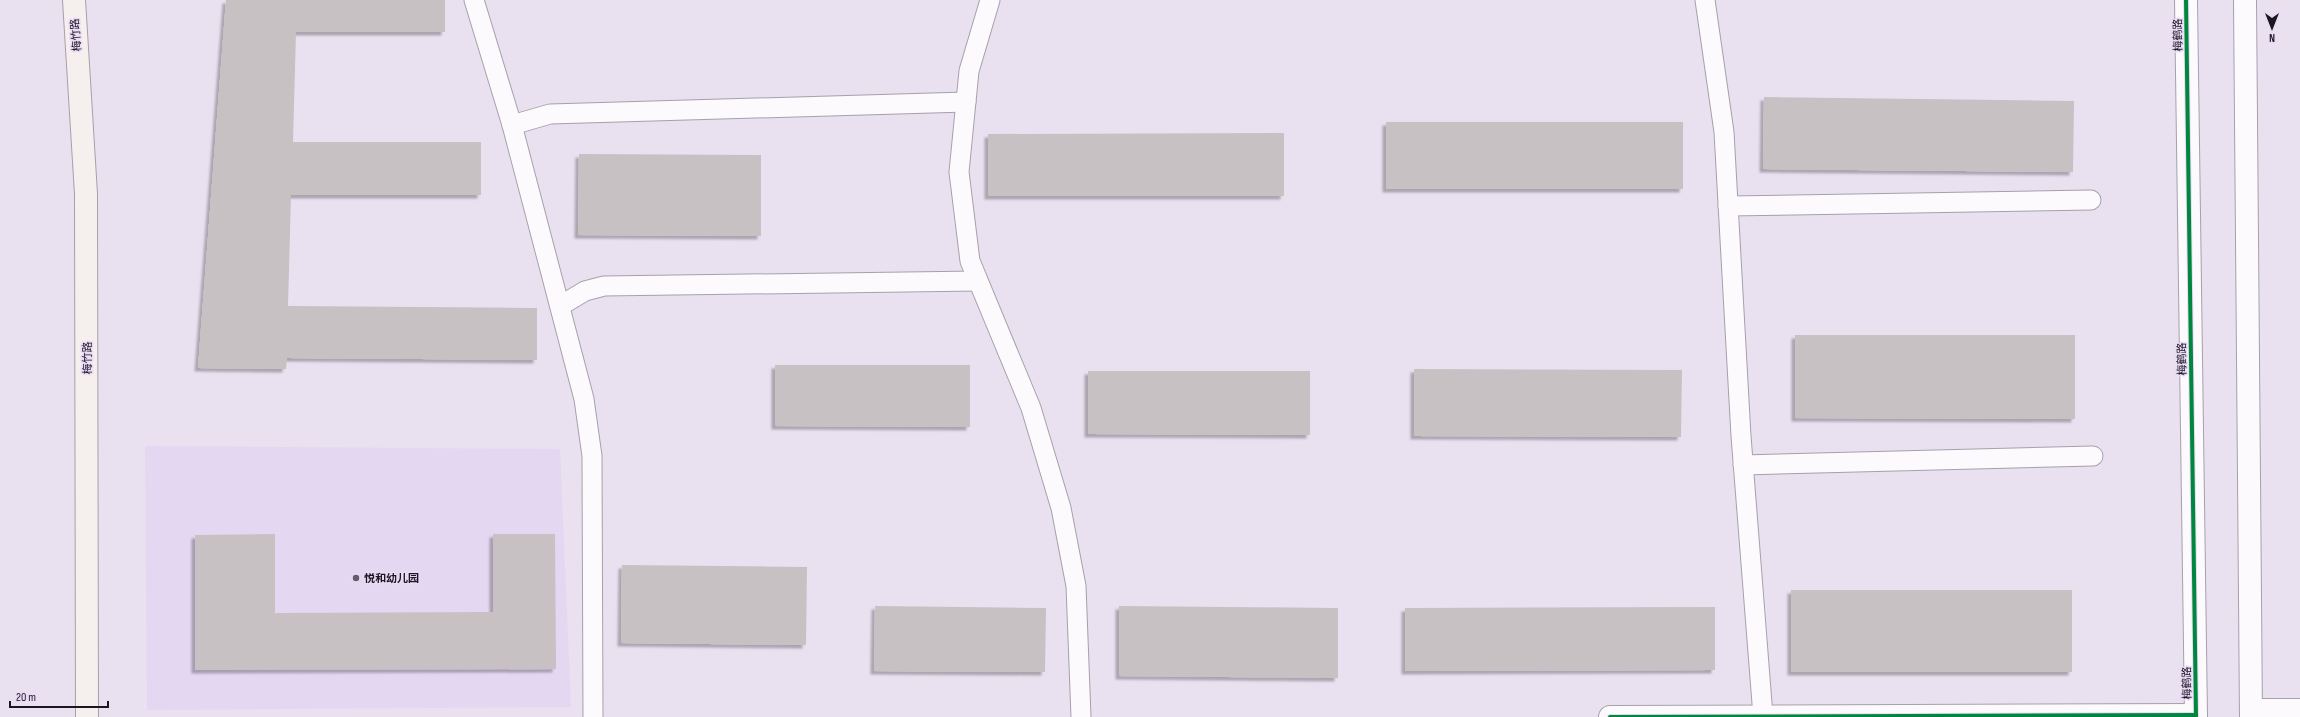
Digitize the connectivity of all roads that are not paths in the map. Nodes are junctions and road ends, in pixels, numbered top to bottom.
1 (74, 0) edge
2 (474, 0) edge
3 (990, 0) edge
4 (1705, 0) edge
5 (2186, 0) edge
6 (2245, 0) edge
7 (966, 102) junction
8 (512, 125) junction
9 (2091, 200) dead end
10 (1728, 206) junction
11 (978, 281) junction
12 (560, 306) junction
13 (2094, 456) dead end
14 (1743, 465) junction
15 (2300, 710) edge
16 (2251, 713) edge
17 (1764, 716) edge
18 (2196, 716) edge
19 (87, 717) edge
20 (593, 717) edge
21 (1081, 717) edge
22 (1610, 717) edge

1 - 19 main road, 梅竹路
2 - 8 lane
3 - 7 lane
4 - 10 lane
5 - 18 street, 梅鹤路
6 - 16 street
7 - 8 lane
7 - 11 lane
8 - 12 lane
9 - 10 lane
10 - 14 lane
11 - 12 lane
11 - 21 lane
12 - 20 lane
13 - 14 lane
14 - 17 lane
15 - 16 street
17 - 18 street
17 - 22 street

